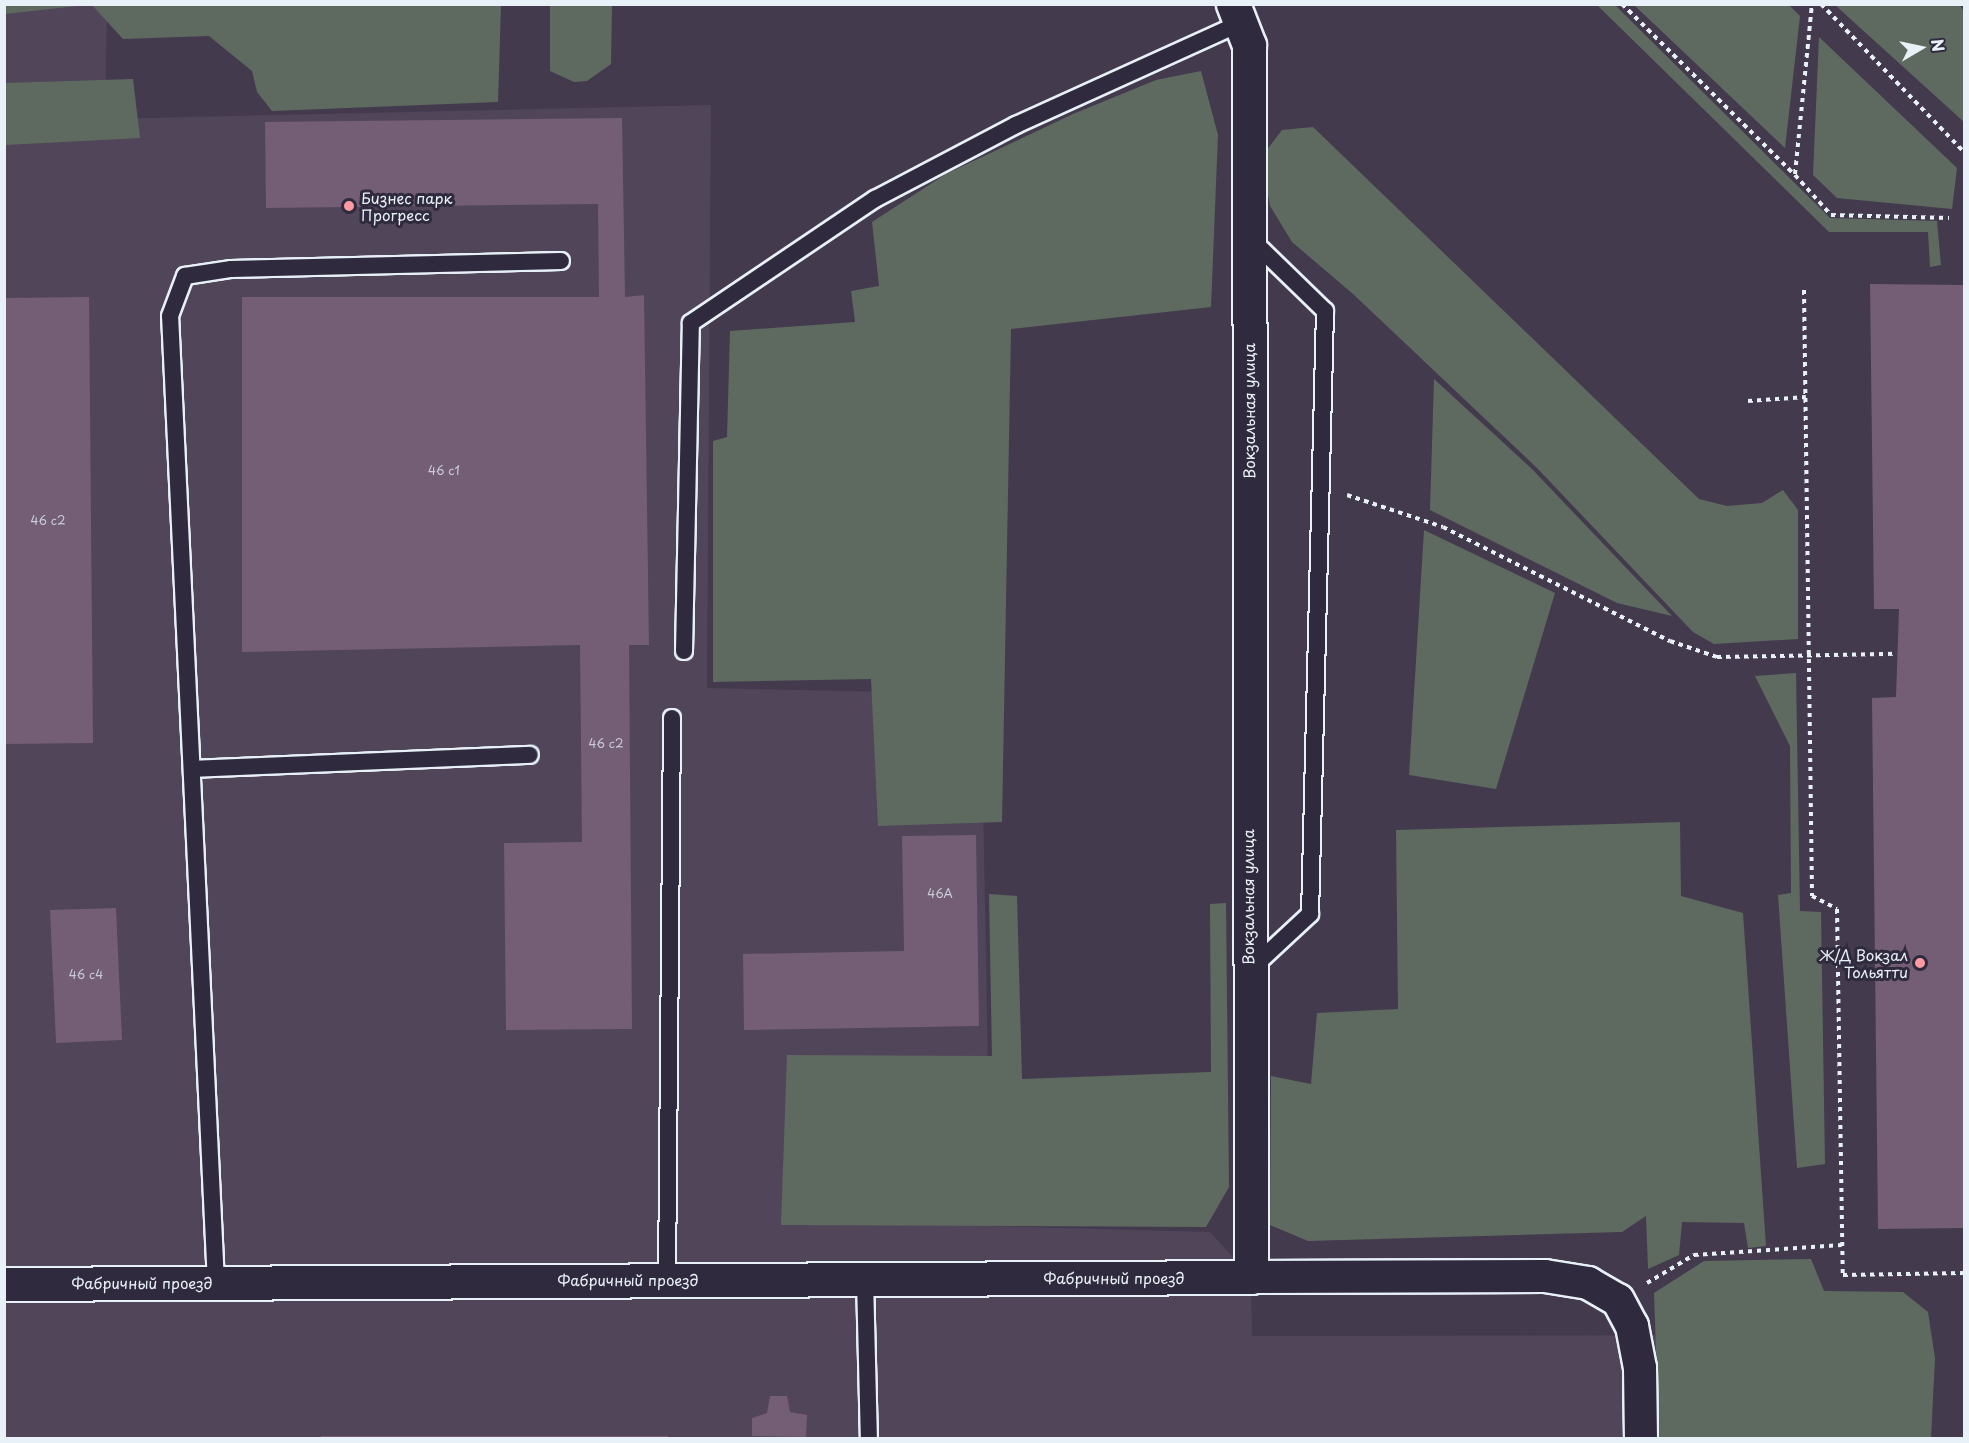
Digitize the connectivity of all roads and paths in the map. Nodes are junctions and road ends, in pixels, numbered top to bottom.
1 (1622, 4) edge
2 (1812, 4) edge
3 (1821, 4) edge
4 (1238, 13) edge
5 (1965, 152) edge
6 (1795, 175) junction
7 (1949, 219) dead end
8 (1249, 237) junction
9 (561, 261) dead end
10 (1804, 290) dead end
11 (1806, 397) junction
12 (1748, 401) dead end
13 (1321, 486) junction
14 (684, 651) dead end
15 (1897, 654) dead end
16 (1811, 656) junction
17 (672, 718) dead end
18 (530, 755) dead end
19 (192, 769) junction
20 (1248, 972) junction
21 (1842, 1245) junction
22 (1965, 1273) edge
23 (1251, 1278) junction
24 (865, 1279) junction
25 (667, 1280) junction
26 (216, 1283) junction
27 (4, 1284) edge
28 (1618, 1300) junction
29 (869, 1438) edge
30 (1641, 1438) edge

1 - 6 path
2 - 6 path
3 - 5 path
4 - 8 street, Вокзальная улица
4 - 14 lane
6 - 7 path
8 - 13 lane
8 - 20 street, Вокзальная улица
9 - 19 lane
10 - 11 path
11 - 12 path
11 - 16 path
13 - 16 path
13 - 20 lane
15 - 16 path
16 - 21 path
17 - 25 lane
18 - 19 lane
19 - 26 lane
20 - 23 street, Вокзальная улица
21 - 22 path
21 - 28 path
23 - 24 street, Фабричный проезд
23 - 28 street
24 - 25 street, Фабричный проезд
24 - 29 lane
25 - 26 street, Фабричный проезд
26 - 27 street, Фабричный проезд
28 - 30 street

